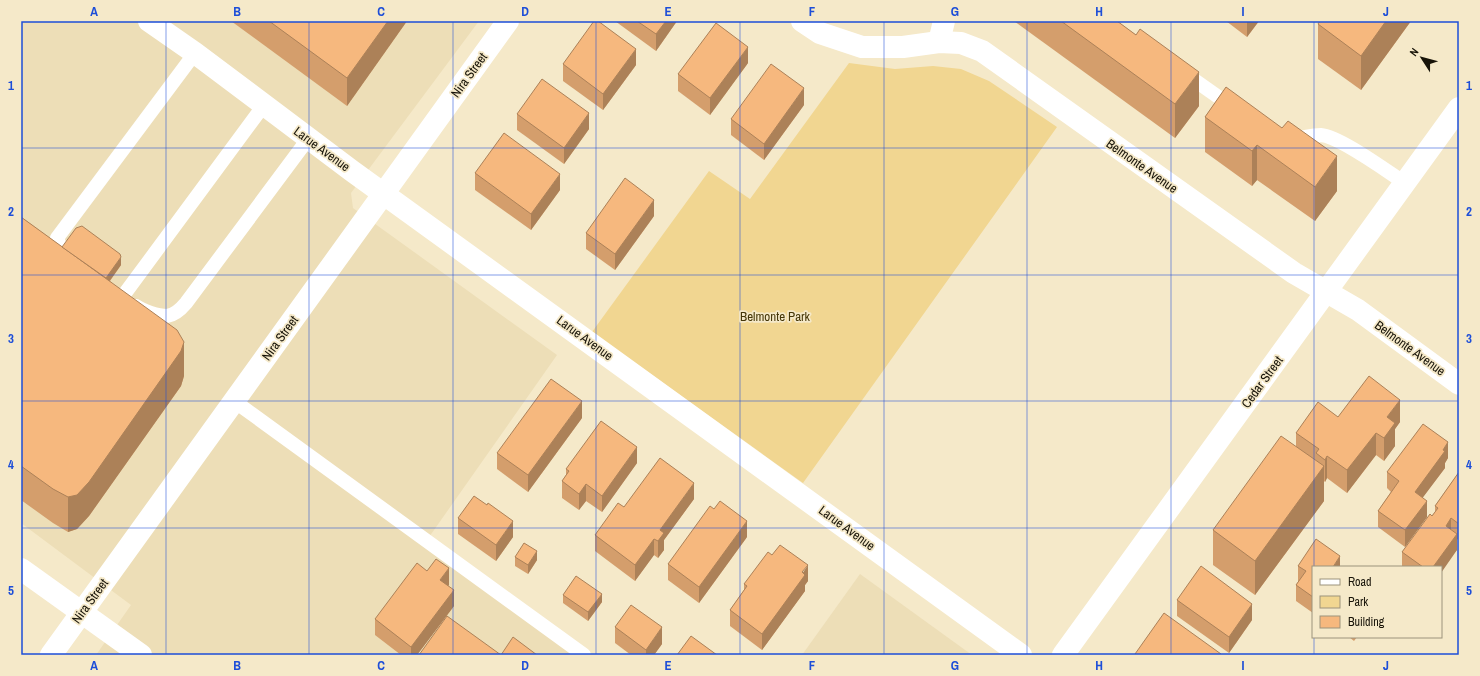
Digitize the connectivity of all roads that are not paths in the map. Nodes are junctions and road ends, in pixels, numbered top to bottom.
1 (149, 21) edge
2 (508, 21) edge
3 (802, 21) edge
4 (944, 21) edge
5 (939, 42) junction
6 (195, 53) junction
7 (1173, 65) edge
8 (264, 105) junction
9 (1459, 108) edge
10 (1243, 113) edge
11 (1279, 134) edge
12 (308, 139) junction
13 (1405, 183) junction
14 (384, 194) junction
15 (87, 268) edge
16 (111, 287) edge
17 (1327, 292) junction
18 (123, 296) junction
19 (1459, 384) edge
20 (234, 401) junction
21 (21, 569) edge
22 (82, 613) junction
23 (51, 655) edge
24 (141, 655) edge
25 (584, 655) edge
26 (1021, 655) edge
27 (1063, 655) edge

1 - 6 street, Larue Avenue
2 - 14 street, Nira Street
3 - 5 street, Belmonte Avenue
4 - 5 street
5 - 17 street, Belmonte Avenue
6 - 8 street, Larue Avenue
6 - 15 lane
7 - 10 lane
8 - 12 street, Larue Avenue
8 - 18 lane
9 - 13 street, Cedar Street
11 - 13 lane
12 - 14 street, Larue Avenue
12 - 18 lane
13 - 17 street, Cedar Street
14 - 20 street, Nira Street
14 - 26 street, Larue Avenue
16 - 18 lane
17 - 19 street, Belmonte Avenue
17 - 27 street, Cedar Street
20 - 22 street, Nira Street
20 - 25 lane
21 - 22 street
22 - 23 street, Nira Street
22 - 24 street

